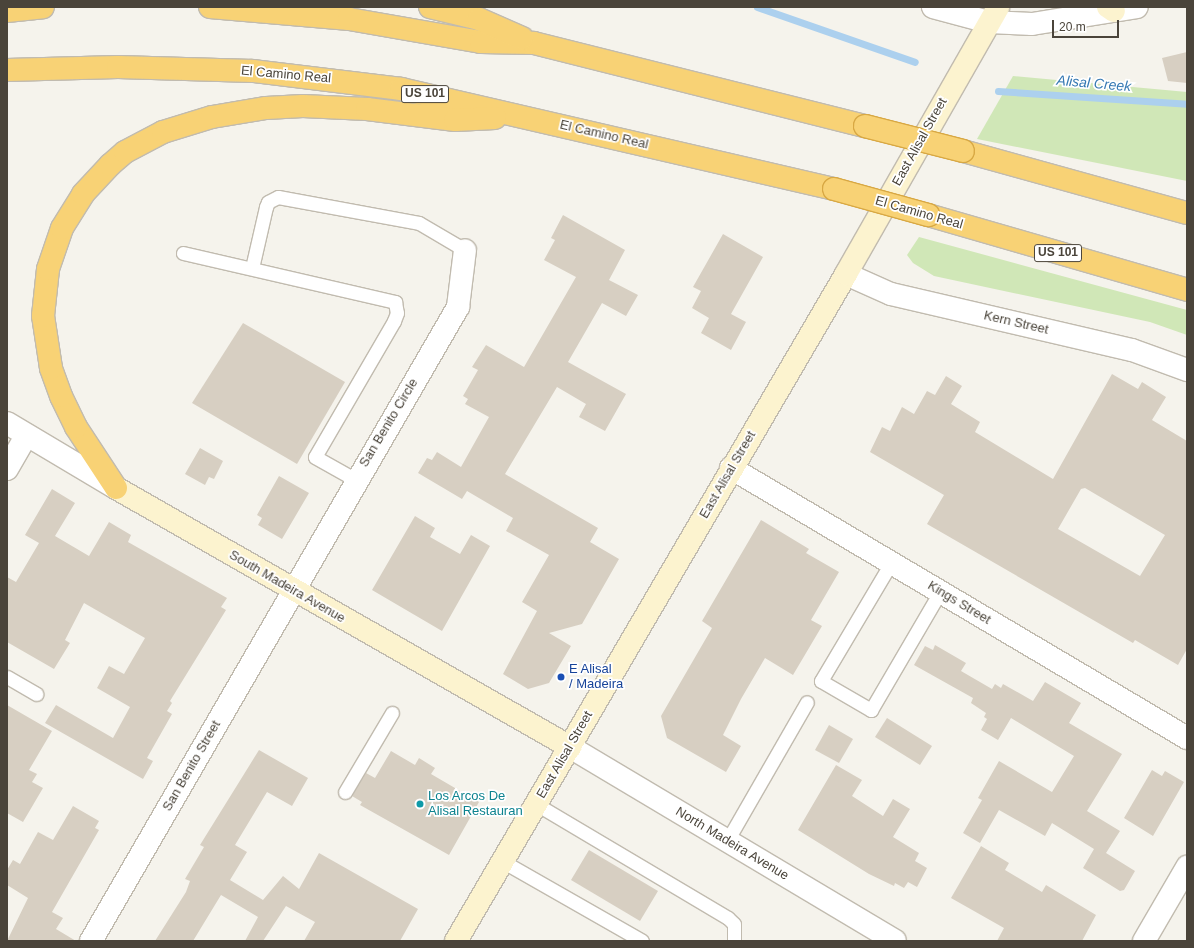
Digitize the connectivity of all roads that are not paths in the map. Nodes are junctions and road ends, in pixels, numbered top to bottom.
1 (43, 7) edge
2 (210, 7) edge
3 (430, 7) edge
4 (934, 7) edge
5 (1137, 7) edge
6 (1111, 9) edge
7 (7, 10) edge
8 (993, 14) edge
9 (534, 43) junction
10 (7, 70) edge
11 (526, 117) junction
12 (1187, 213) edge
13 (465, 250) joint
14 (183, 254) dead end
15 (252, 268) junction
16 (846, 274) junction
17 (1187, 290) edge
18 (1187, 370) edge
19 (7, 423) edge
20 (27, 434) junction
21 (731, 468) junction
22 (7, 469) edge
23 (356, 480) junction
24 (116, 488) junction
25 (891, 562) junction
26 (293, 590) junction
27 (940, 592) junction
28 (7, 677) edge
29 (36, 694) dead end
30 (807, 702) dead end
31 (392, 713) dead end
32 (1187, 738) edge
33 (570, 747) junction
34 (345, 792) dead end
35 (536, 804) junction
36 (727, 841) junction
37 (502, 861) junction
38 (1187, 867) edge
39 (624, 937) edge
40 (91, 941) edge
41 (456, 941) edge
42 (642, 941) edge
43 (734, 941) edge
44 (895, 941) edge
45 (1144, 941) edge

1 - 7 highway
2 - 9 highway
3 - 9 highway
4 - 8 street
5 - 6 street
6 - 8 street
8 - 16 main road, East Alisal Street
9 - 12 highway, bridge
10 - 11 highway, El Camino Real / US 101
11 - 17 highway, El Camino Real / US 101, bridge
11 - 24 highway
13 - 15 lane
13 - 23 street, San Benito Circle
14 - 15 lane
15 - 23 lane
16 - 18 street, Kern Street
16 - 21 main road, East Alisal Street
19 - 20 street, South Madeira Avenue
20 - 22 street
20 - 24 street, South Madeira Avenue
21 - 25 street, Kings Street
21 - 33 main road, East Alisal Street
23 - 26 street, San Benito Circle
24 - 26 main road, South Madeira Avenue
25 - 27 street, Kings Street
25 - 27 lane
26 - 33 main road, South Madeira Avenue
26 - 40 street, San Benito Street
27 - 32 street, Kings Street
28 - 29 lane
30 - 36 lane
31 - 34 lane
33 - 35 main road, East Alisal Street
33 - 36 street, North Madeira Avenue
35 - 37 main road, East Alisal Street
35 - 43 lane
36 - 44 street, North Madeira Avenue
37 - 39 lane
37 - 41 main road, East Alisal Street
38 - 45 street
39 - 42 lane

